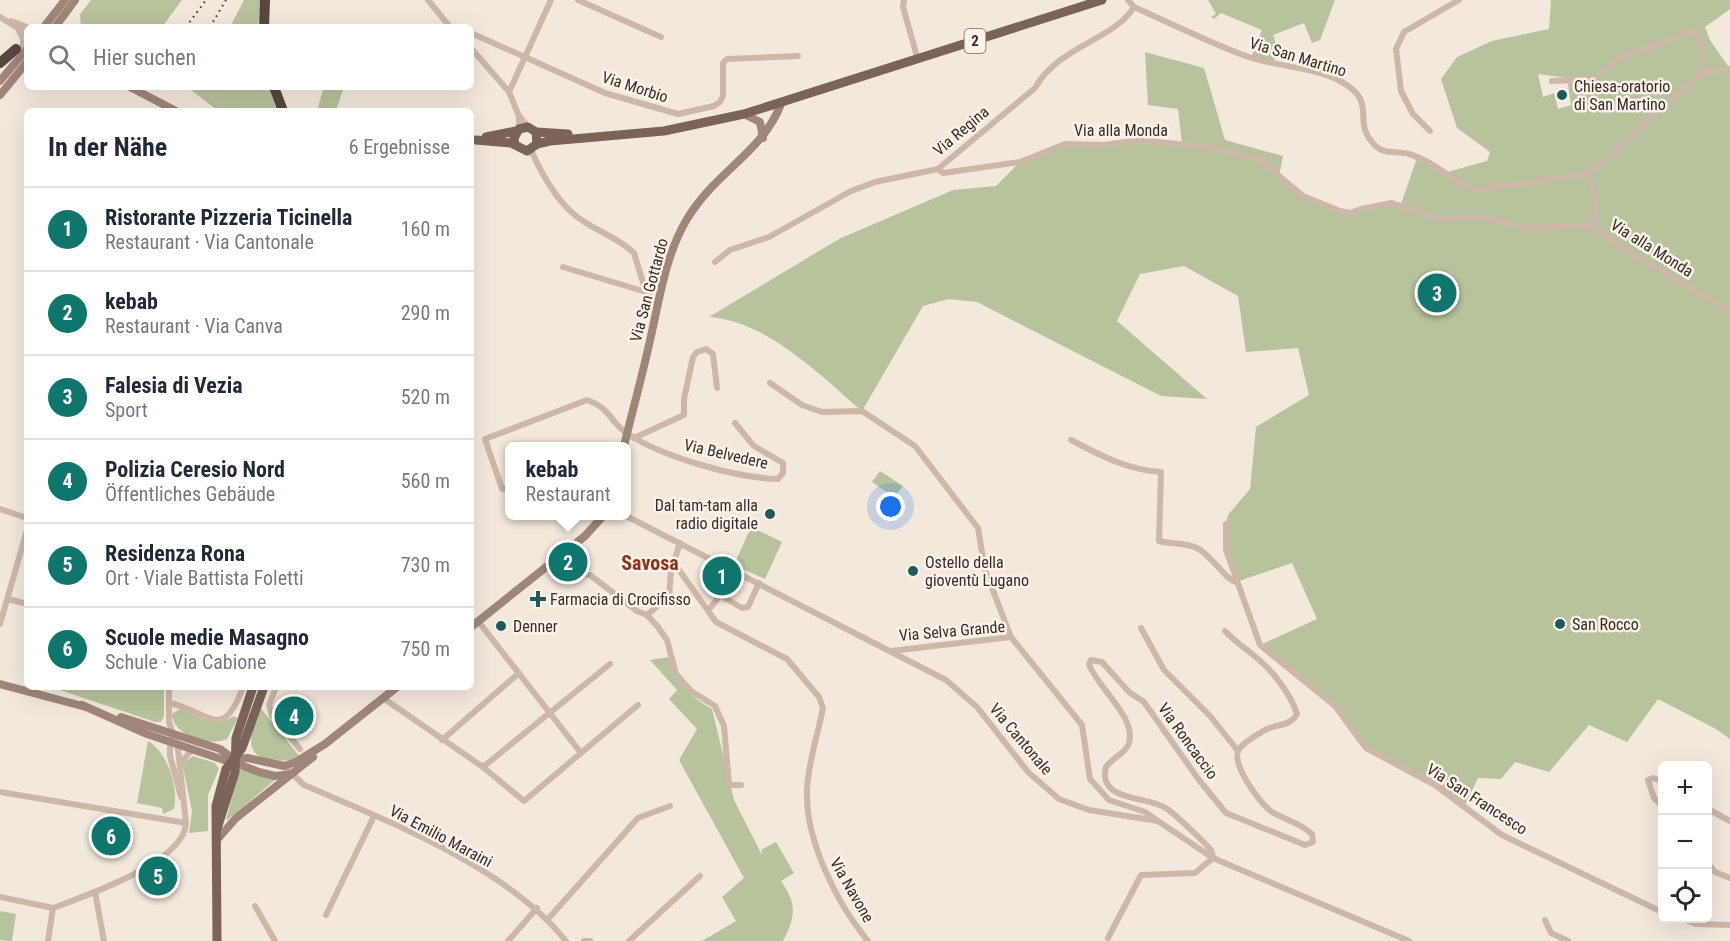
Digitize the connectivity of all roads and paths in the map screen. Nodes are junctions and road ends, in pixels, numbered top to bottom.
1 (65, 0) edge
2 (75, 0) edge
3 (265, 0) edge
4 (428, 0) edge
5 (551, 0) edge
6 (578, 0) edge
7 (904, 0) edge
8 (1102, 0) edge
9 (1128, 0) edge
10 (1460, 0) edge
11 (1134, 7) junction
12 (65, 13) junction
13 (0, 17) edge
14 (46, 24) edge
15 (57, 24) edge
16 (64, 24) edge
17 (264, 24) edge
18 (447, 24) edge
19 (24, 26) edge
20 (17, 28) junction
21 (24, 32) edge
22 (474, 34) edge
23 (661, 37) dead end
24 (474, 51) edge
25 (23, 53) edge
26 (798, 56) dead end
27 (525, 57) junction
28 (918, 60) junction
29 (0, 63) edge
30 (1730, 69) edge
31 (24, 74) edge
32 (1703, 74) junction
33 (0, 81) edge
34 (1552, 81) dead end
35 (136, 90) edge
36 (275, 90) edge
37 (509, 92) junction
38 (0, 96) edge
39 (782, 104) junction
40 (170, 108) edge
41 (281, 108) edge
42 (744, 114) junction
43 (525, 130) junction
44 (1430, 131) dead end
45 (606, 137) junction
46 (763, 139) junction
47 (474, 141) edge
48 (474, 141) edge
49 (515, 145) junction
50 (534, 147) junction
51 (938, 169) junction
52 (1587, 174) junction
53 (1592, 226) junction
54 (715, 262) dead end
55 (563, 267) dead end
56 (646, 292) junction
57 (658, 306) junction
58 (1730, 310) edge
59 (770, 384) dead end
60 (717, 388) dead end
61 (735, 423) dead end
62 (631, 436) junction
63 (1071, 440) dead end
64 (627, 442) edge
65 (505, 489) edge
66 (0, 509) edge
67 (24, 517) edge
68 (631, 518) edge
69 (599, 520) edge
70 (1226, 524) dead end
71 (24, 541) edge
72 (680, 543) junction
73 (556, 559) junction
74 (674, 562) junction
75 (1236, 582) junction
76 (759, 583) junction
77 (8, 599) junction
78 (24, 603) edge
79 (711, 607) dead end
80 (647, 615) junction
81 (0, 624) edge
82 (475, 624) edge
83 (1141, 628) dead end
84 (1225, 631) dead end
85 (1011, 637) junction
86 (891, 651) junction
87 (610, 664) dead end
88 (519, 673) junction
89 (0, 684) edge
90 (169, 690) edge
91 (242, 690) edge
92 (253, 690) edge
93 (263, 690) edge
94 (275, 690) edge
95 (393, 690) edge
96 (383, 698) junction
97 (170, 703) junction
98 (638, 705) dead end
99 (549, 713) junction
100 (173, 740) junction
101 (442, 740) junction
102 (325, 744) junction
103 (300, 749) dead end
104 (192, 750) junction
105 (1238, 751) junction
106 (581, 753) junction
107 (234, 759) junction
108 (284, 766) junction
109 (483, 767) junction
110 (180, 773) junction
111 (291, 774) junction
112 (1658, 780) edge
113 (741, 785) dead end
114 (0, 792) edge
115 (184, 802) junction
116 (1658, 802) edge
117 (670, 806) dead end
118 (1712, 812) edge
119 (374, 816) junction
120 (1158, 821) junction
121 (1730, 821) edge
122 (186, 823) junction
123 (216, 841) junction
124 (1213, 858) junction
125 (1712, 869) edge
126 (700, 876) dead end
127 (1730, 878) edge
128 (95, 892) junction
129 (0, 897) edge
130 (255, 906) dead end
131 (54, 908) junction
132 (537, 908) junction
133 (1658, 910) edge
134 (326, 915) dead end
135 (548, 919) junction
136 (1545, 920) dead end
137 (1694, 923) edge
138 (1730, 925) edge
139 (1108, 938) dead end
140 (48, 941) edge
141 (104, 941) edge
142 (217, 941) edge
143 (275, 941) edge
144 (507, 941) edge
145 (566, 941) edge
146 (584, 941) edge
147 (590, 941) edge
148 (629, 941) edge
149 (868, 941) edge
150 (1409, 941) edge
151 (1568, 941) edge

1 - 14 main road
2 - 12 main road
3 - 17 highway
4 - 18 street
5 - 27 street
6 - 23 street
7 - 28 street
8 - 28 main road, 2
9 - 11 street
10 - 44 street
11 - 51 street, Via Regina
11 - 52 street, Via San Martino
12 - 15 main road
12 - 16 main road
13 - 19 street
13 - 20 street
20 - 21 street
20 - 25 street
22 - 27 street, Via Morbio
24 - 37 street
25 - 29 highway
25 - 33 main road
25 - 38 main road
26 - 27 street, Via Morbio
27 - 37 street
28 - 39 main road, 2
30 - 32 street, Via San Martino
31 - 38 main road
32 - 34 street
32 - 52 street, Via San Martino
35 - 40 main road
36 - 41 highway
37 - 43 street
39 - 42 main road, 2
39 - 46 main road, Via San Gottardo
42 - 45 main road, 2
42 - 46 main road
43 - 45 main road, 2
43 - 47 main road, 2
43 - 49 main road
43 - 50 main road
45 - 50 main road, 2
46 - 57 main road, Via San Gottardo
48 - 49 main road, 2
49 - 50 main road
50 - 56 street
51 - 53 street, Via alla Monda
51 - 54 street, Via Regina
52 - 53 street
53 - 58 street, Via alla Monda
55 - 56 street
56 - 57 street
57 - 62 main road, Via San Gottardo
59 - 85 street
60 - 62 street
61 - 62 street, Via Belvedere
62 - 64 main road, Via San Gottardo
62 - 65 street
63 - 75 street
66 - 67 street
68 - 72 street, Via Cantonale
69 - 73 main road
70 - 75 street, Via San Francesco
71 - 77 street
72 - 74 street
72 - 76 street, Via Cantonale
73 - 80 street
73 - 82 main road
74 - 80 street
74 - 149 street, Via Navone
75 - 133 street, Via San Francesco
76 - 79 street
76 - 86 street, Via Cantonale
77 - 78 street
77 - 81 street
80 - 113 street
82 - 88 street
83 - 105 street, Via Roncaccio
84 - 105 street
85 - 86 street, Via Selva Grande
85 - 120 street, Via Selva Grande
86 - 120 street, Via Cantonale
87 - 99 street
88 - 99 street
88 - 101 street
89 - 100 main road
90 - 97 street
91 - 97 street
92 - 107 main road
93 - 107 main road
94 - 103 street
95 - 96 main road
96 - 101 street
96 - 102 main road
97 - 100 street
98 - 106 street
99 - 106 street
99 - 109 street
100 - 104 main road
100 - 107 main road
100 - 110 street
100 - 115 street
101 - 109 street
102 - 108 main road
102 - 111 main road
104 - 107 main road
104 - 110 street
105 - 124 street, Via Roncaccio
106 - 109 street
107 - 108 main road
107 - 111 main road
107 - 123 main road
108 - 111 street, Via Emilio Maraini
110 - 115 street
111 - 119 street, Via Emilio Maraini
111 - 123 main road
112 - 116 street
114 - 122 street
115 - 122 street
117 - 135 street
118 - 121 street
119 - 132 street, Via Emilio Maraini
119 - 134 street
120 - 124 street, Via Cantonale
122 - 128 street
123 - 142 main road
124 - 139 street
124 - 150 street, Via Cantonale
125 - 127 street
126 - 148 street
128 - 131 street
128 - 141 street
129 - 131 street
130 - 143 street
131 - 140 street
132 - 135 street, Via Emilio Maraini
132 - 144 street
135 - 145 street, Via Emilio Maraini
136 - 151 street
137 - 138 street
146 - 147 street

